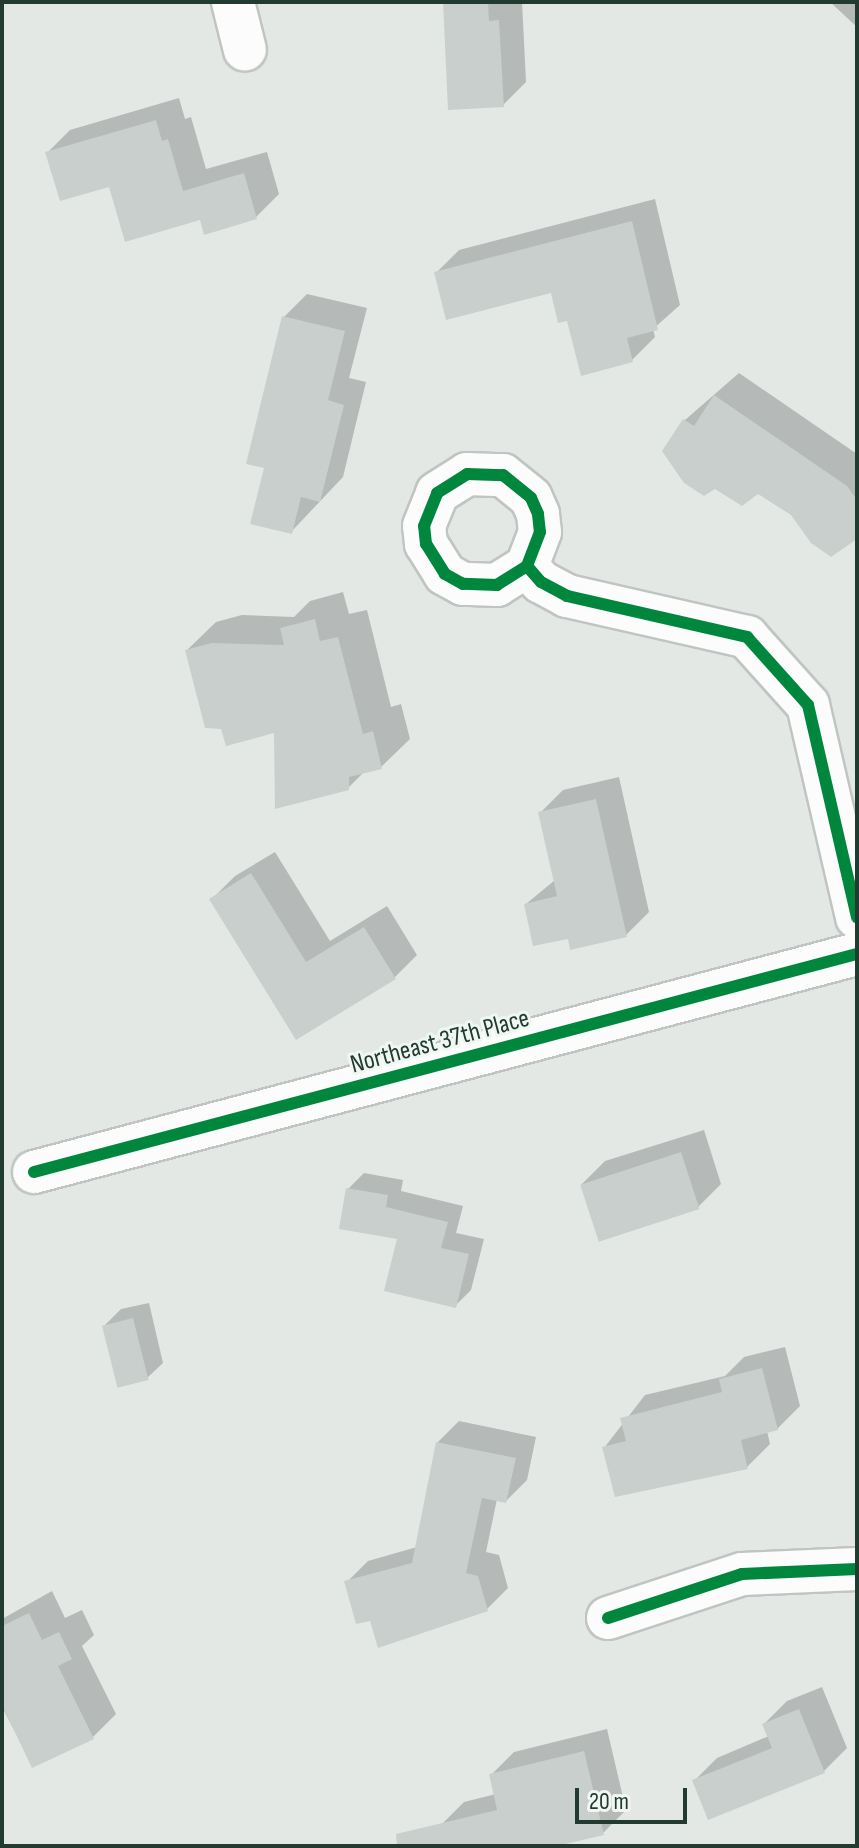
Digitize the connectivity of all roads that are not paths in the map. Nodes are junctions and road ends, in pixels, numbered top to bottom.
1 (233, 2) edge
2 (245, 50) dead end
3 (527, 566) dead end
4 (857, 917) edge
5 (857, 954) edge
6 (34, 1172) dead end
7 (857, 1569) edge
8 (608, 1618) dead end

1 - 2 street
3 - 4 street
5 - 6 street, Northeast 37th Place
7 - 8 street

